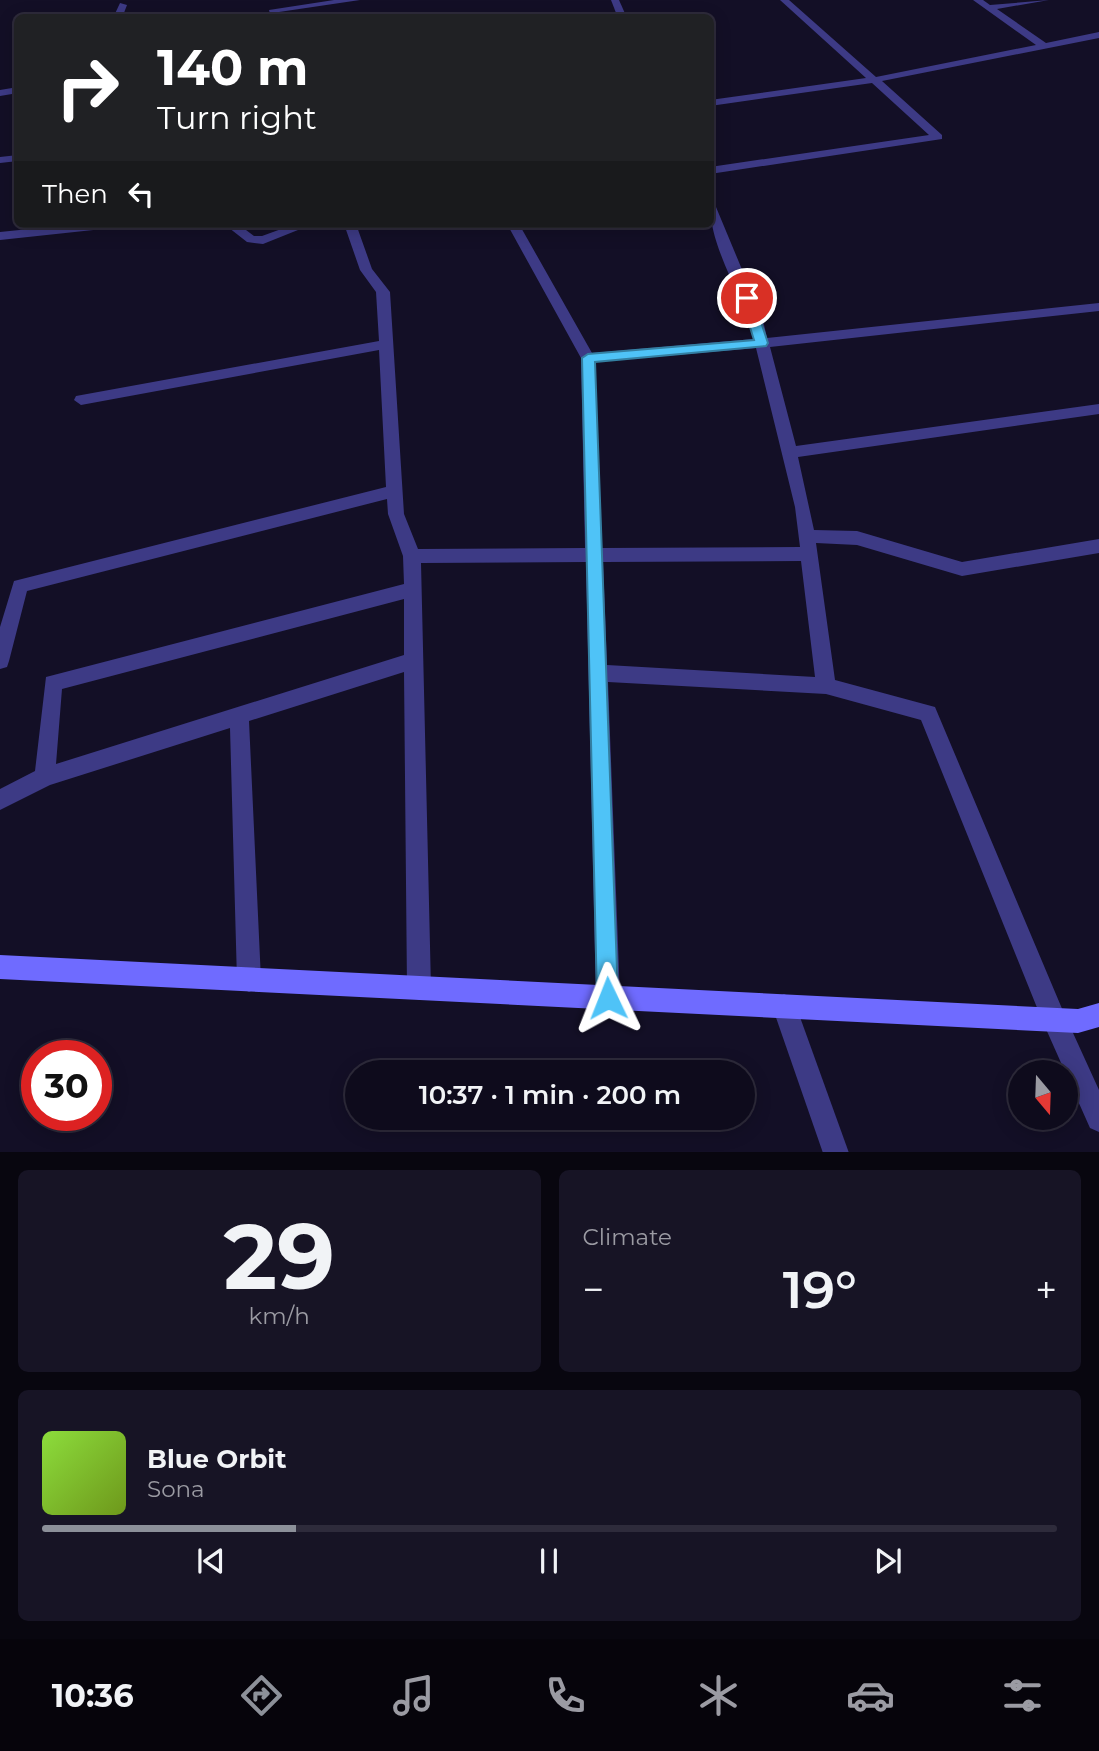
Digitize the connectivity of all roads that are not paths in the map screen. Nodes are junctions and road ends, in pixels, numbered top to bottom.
1 (356, 0) edge
2 (784, 0) edge
3 (977, 0) edge
4 (1045, 0) edge
5 (123, 5) dead end
6 (988, 8) junction
7 (119, 14) edge
8 (275, 14) edge
9 (1099, 35) edge
10 (1044, 46) junction
11 (874, 80) junction
12 (714, 102) edge
13 (714, 170) edge
14 (714, 217) edge
15 (75, 228) edge
16 (236, 228) edge
17 (296, 228) edge
18 (351, 228) edge
19 (515, 228) edge
20 (0, 236) edge
21 (1099, 307) edge
22 (762, 343) junction
23 (386, 344) junction
24 (588, 358) junction
25 (80, 400) dead end
26 (1099, 409) edge
27 (789, 453) junction
28 (394, 491) junction
29 (807, 545) junction
30 (1099, 546) edge
31 (594, 554) junction
32 (412, 556) junction
33 (413, 589) junction
34 (415, 660) junction
35 (0, 661) edge
36 (598, 673) junction
37 (825, 686) junction
38 (239, 716) junction
39 (45, 777) junction
40 (0, 800) edge
41 (0, 967) edge
42 (249, 980) junction
43 (419, 988) junction
44 (608, 998) junction
45 (784, 1006) junction
46 (1099, 1015) edge
47 (1054, 1020) junction
48 (1099, 1119) edge
49 (836, 1152) edge

1 - 8 street
2 - 11 street
3 - 6 street
4 - 6 street
5 - 7 street
6 - 10 street
9 - 10 street
10 - 11 street
11 - 12 street
11 - 13 street
14 - 22 street
15 - 20 street
16 - 17 street
18 - 23 street
19 - 24 street
21 - 22 street
22 - 24 street
22 - 27 street
23 - 25 street
23 - 28 street
24 - 31 street
26 - 27 street
27 - 29 street
28 - 32 street
28 - 35 street
29 - 30 street
29 - 31 street
29 - 37 street
31 - 32 street
31 - 36 street
32 - 33 street
33 - 34 street
33 - 39 street
34 - 38 street
34 - 43 street
36 - 37 street
36 - 44 street
37 - 47 street
38 - 39 street
38 - 42 street
39 - 40 street
41 - 42 main road
42 - 43 main road
43 - 44 main road
44 - 45 main road
45 - 47 main road
45 - 49 street
46 - 47 main road
47 - 48 street

